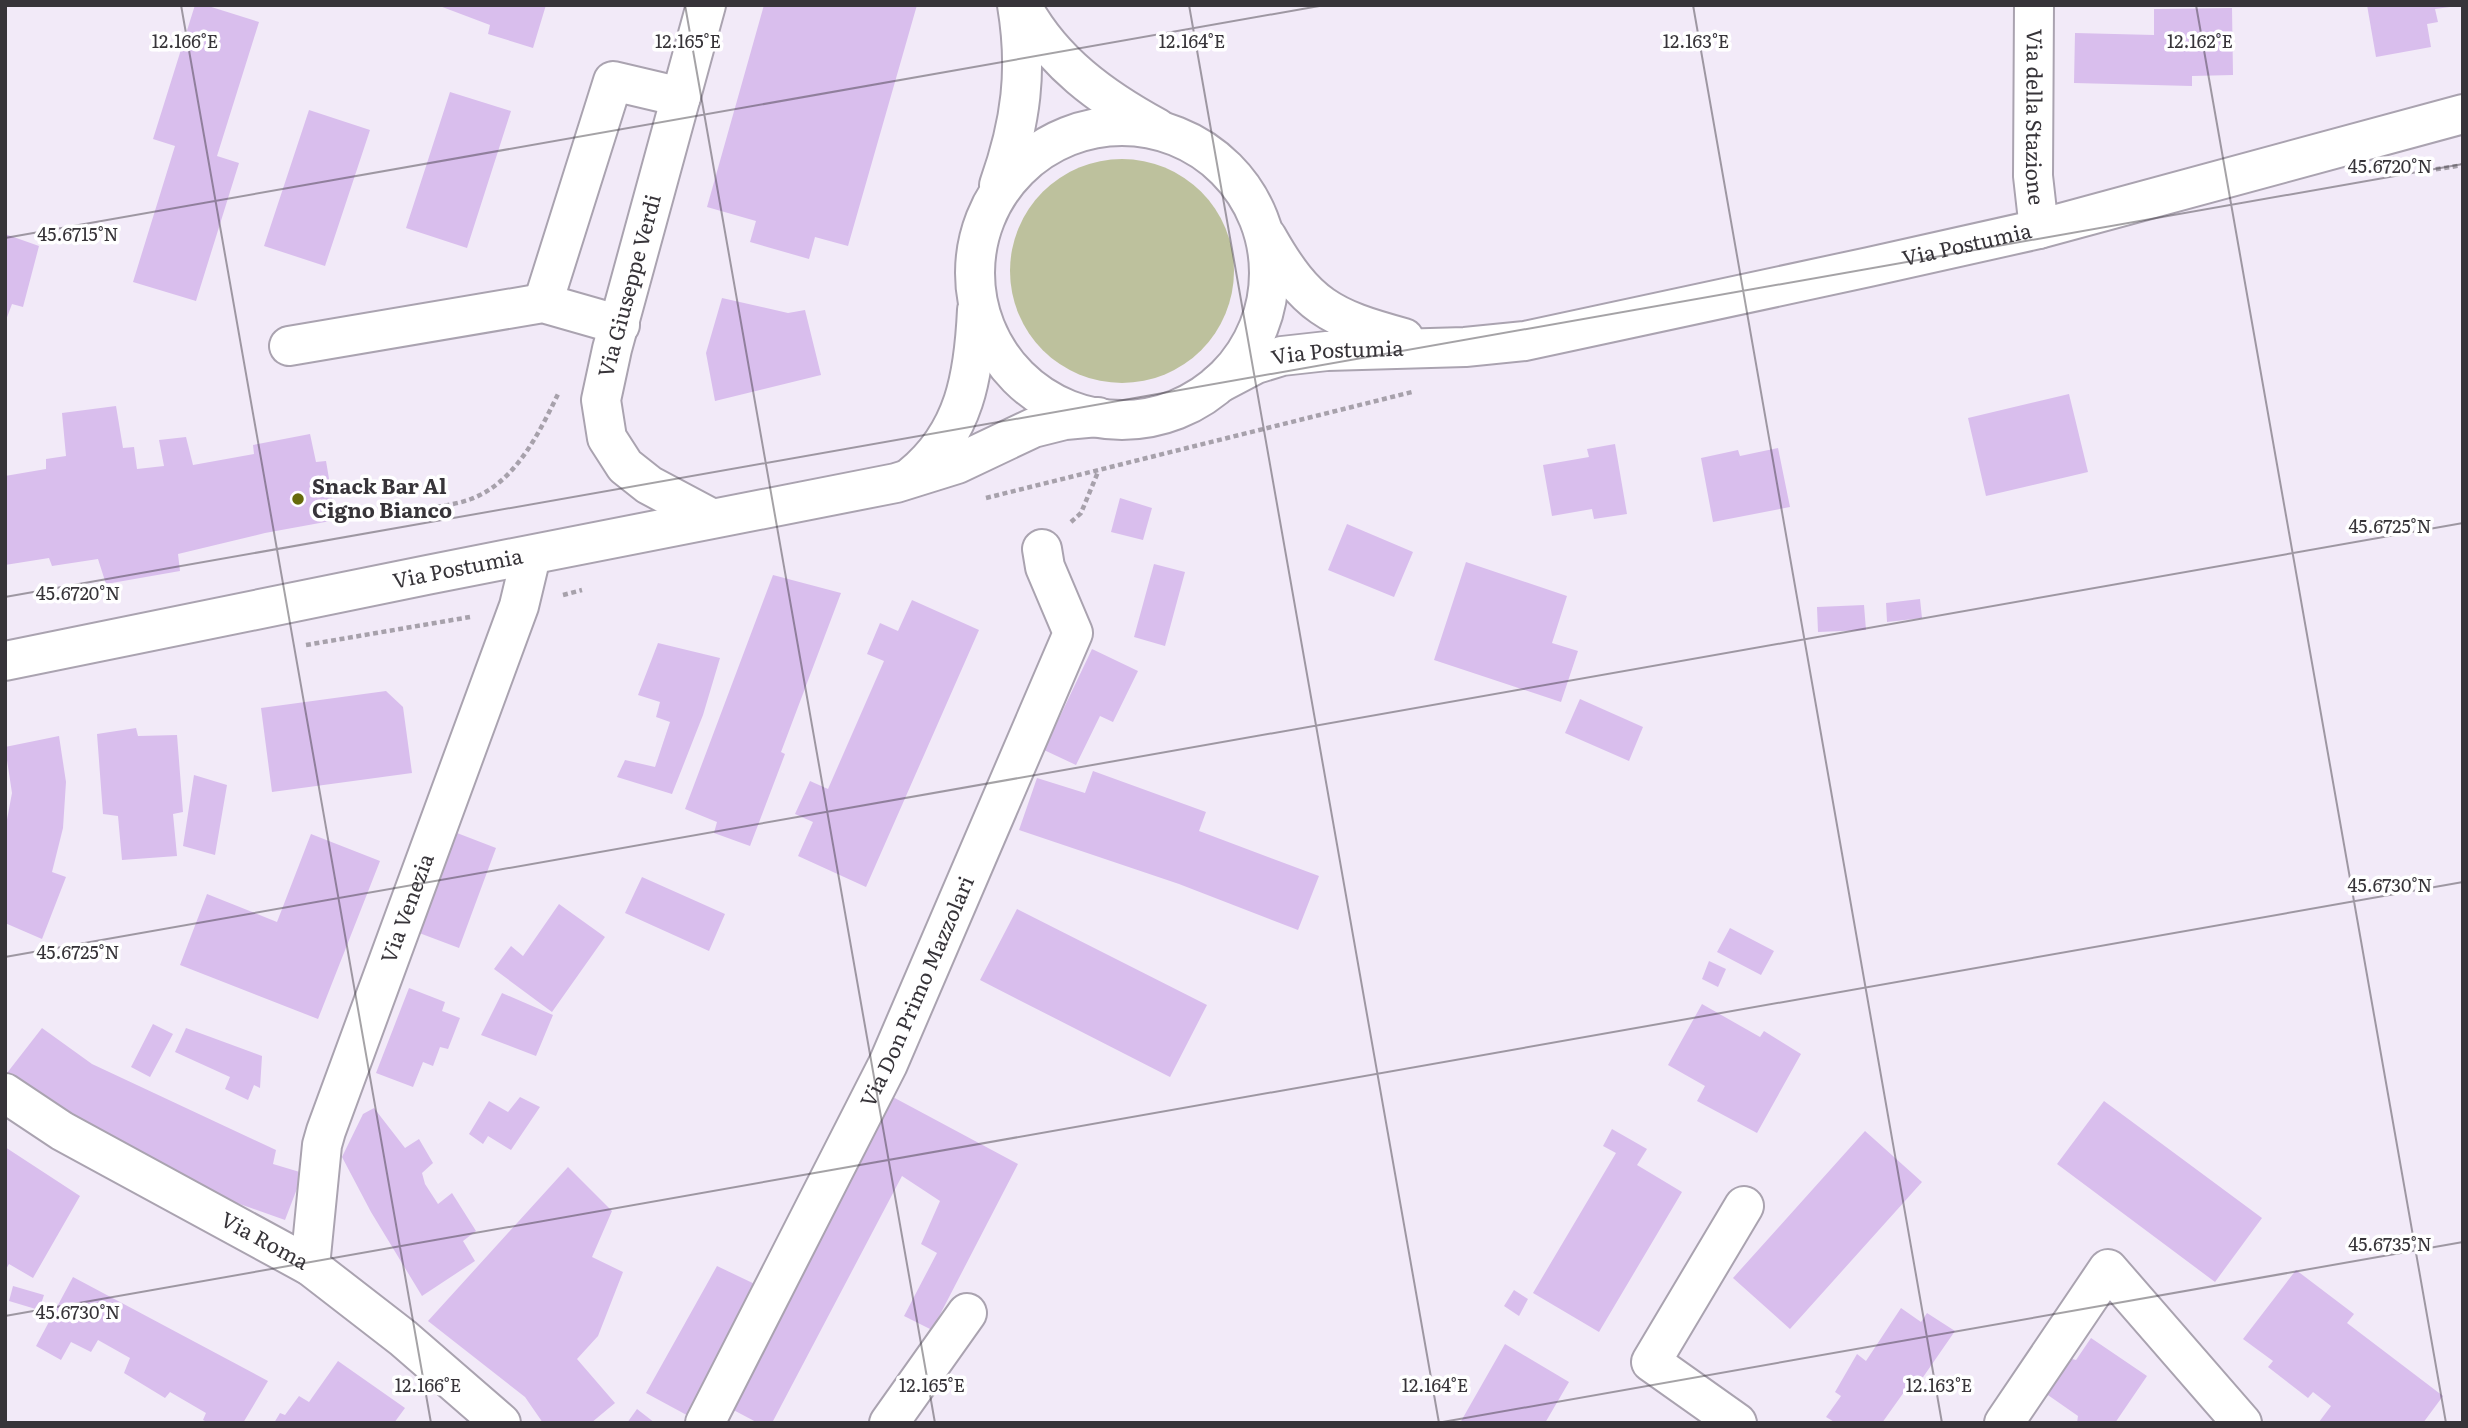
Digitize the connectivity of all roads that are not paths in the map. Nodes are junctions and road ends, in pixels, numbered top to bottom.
1 (706, 5) edge
2 (1019, 5) edge
3 (2034, 5) edge
4 (681, 97) junction
5 (2463, 114) edge
6 (1165, 132) junction
7 (990, 209) junction
8 (2039, 229) junction
9 (1264, 232) junction
10 (977, 298) junction
11 (542, 303) junction
12 (620, 325) junction
13 (289, 346) dead end
14 (1465, 347) junction
15 (1218, 384) junction
16 (1098, 417) junction
17 (909, 478) junction
18 (711, 518) junction
19 (1042, 549) road end
20 (531, 555) junction
21 (5, 661) edge
22 (5, 1093) edge
23 (1744, 1206) dead end
24 (310, 1266) junction
25 (967, 1313) dead end
26 (501, 1423) edge
27 (705, 1423) edge
28 (889, 1423) edge
29 (1737, 1423) edge
30 (2004, 1423) edge
31 (2242, 1423) edge

1 - 4 main road, Via Giuseppe Verdi
2 - 6 main road
2 - 7 main road
3 - 8 main road, Via della Stazione
4 - 11 main road
4 - 12 main road, Via Giuseppe Verdi
5 - 8 main road, Via Postumia
6 - 7 main road
6 - 9 main road
7 - 10 main road
8 - 14 main road, Via Postumia
9 - 14 main road, Via Postumia
9 - 15 main road
10 - 16 main road
10 - 17 main road, Via Postumia
11 - 12 main road
11 - 13 main road
12 - 18 main road, Via Giuseppe Verdi
14 - 15 main road, Via Postumia
15 - 16 main road
16 - 17 main road, Via Postumia
17 - 18 main road, Via Postumia
18 - 20 main road, Via Postumia
19 - 27 main road, Via Don Primo Mazzolari
20 - 21 main road, Via Postumia
20 - 24 main road, Via Venezia
22 - 24 main road, Via Roma
23 - 29 main road
24 - 26 main road, Via Roma
25 - 28 main road
30 - 31 main road

